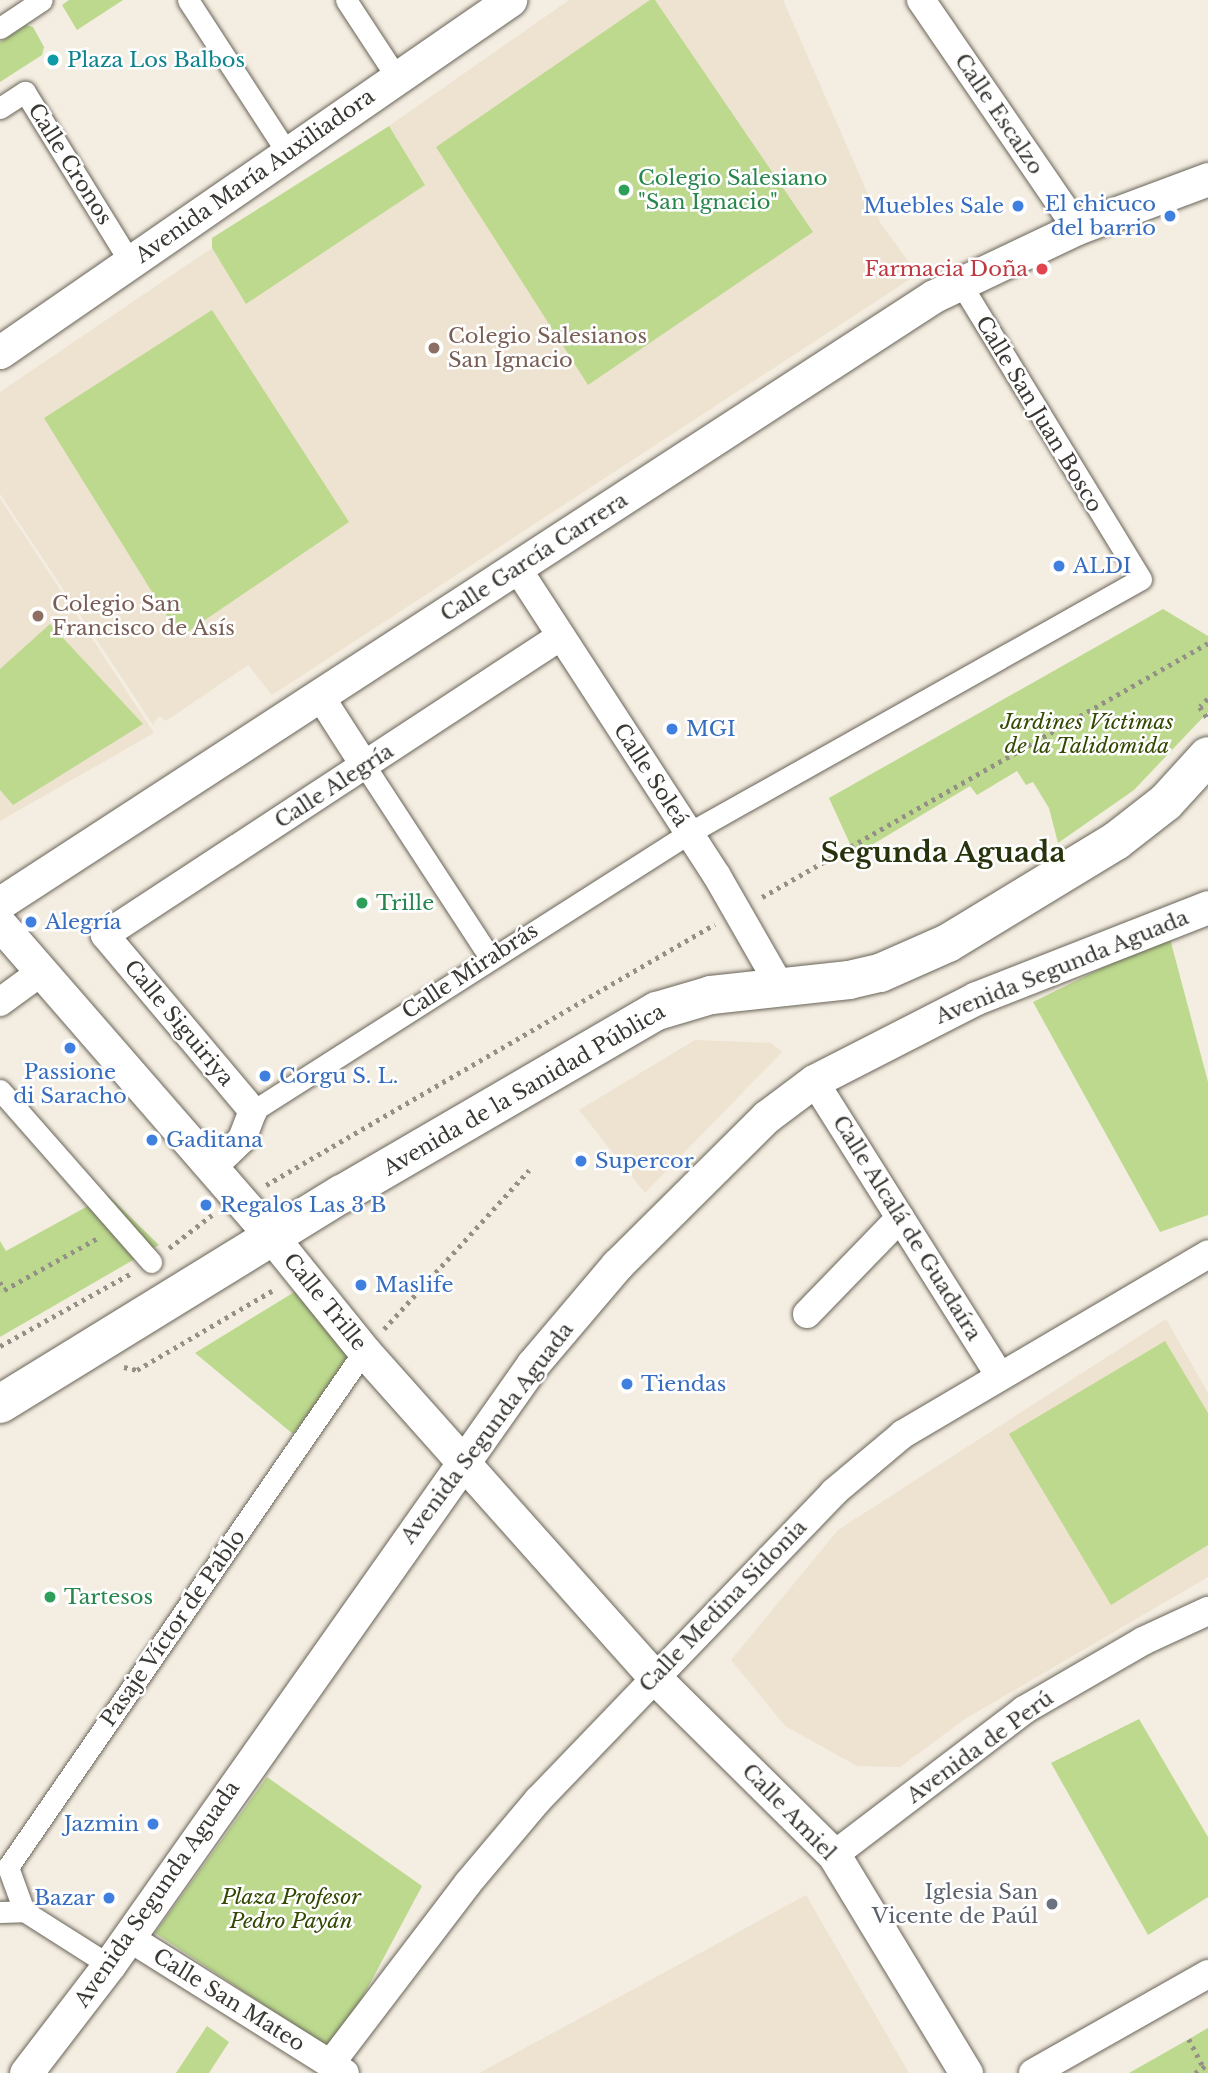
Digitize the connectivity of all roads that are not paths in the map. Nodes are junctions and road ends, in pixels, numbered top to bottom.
1 (42, 0) edge
2 (188, 0) edge
3 (346, 0) edge
4 (510, 0) edge
5 (921, 0) edge
6 (0, 28) edge
7 (397, 78) junction
8 (0, 108) edge
9 (288, 154) junction
10 (1208, 178) edge
11 (1077, 228) junction
12 (130, 262) junction
13 (960, 282) junction
14 (0, 352) edge
15 (517, 568) junction
16 (561, 636) junction
17 (320, 696) junction
18 (1208, 756) edge
19 (365, 766) junction
20 (689, 833) junction
21 (0, 903) edge
22 (1208, 907) edge
23 (0, 924) edge
24 (105, 935) joint
25 (490, 958) junction
26 (41, 972) junction
27 (780, 986) junction
28 (0, 1002) edge
29 (814, 1081) junction
30 (0, 1090) edge
31 (253, 1111) junction
32 (212, 1168) junction
33 (900, 1218) junction
34 (272, 1237) junction
35 (1208, 1254) edge
36 (151, 1262) dead end
37 (807, 1314) dead end
38 (364, 1351) junction
39 (999, 1376) junction
40 (0, 1404) edge
41 (462, 1461) junction
42 (1208, 1611) edge
43 (654, 1677) junction
44 (834, 1855) junction
45 (24, 1911) junction
46 (0, 1912) edge
47 (128, 1937) junction
48 (109, 1965) junction
49 (1208, 1973) edge
50 (338, 2068) edge
51 (26, 2073) edge
52 (966, 2073) edge
53 (1033, 2073) edge

1 - 6 street
2 - 9 street
3 - 7 street
4 - 7 street, Avenida María Auxiliadora
5 - 11 street, Calle Escalzo
7 - 9 street, Avenida María Auxiliadora
8 - 12 street, Calle Cronos
9 - 12 street, Avenida María Auxiliadora
10 - 11 street, Calle García Carrera
11 - 13 street, Calle García Carrera
12 - 14 street, Avenida María Auxiliadora
13 - 15 street, Calle García Carrera
13 - 20 street, Calle San Juan Bosco
15 - 16 street, Calle Soleá
15 - 17 street, Calle García Carrera
16 - 19 street, Calle Alegría
16 - 20 street, Calle Soleá
17 - 19 street
17 - 21 street, Calle García Carrera
18 - 27 main road, Avenida de la Sanidad Pública
19 - 24 street, Calle Alegría
19 - 25 street
20 - 25 street, Calle Mirabrás
20 - 27 street, Calle Soleá
22 - 29 street, Avenida Segunda Aguada
23 - 26 street, Calle Trille
24 - 31 street, Calle Siguiriya
25 - 31 street, Calle Mirabrás
26 - 28 street
26 - 32 street, Calle Trille
27 - 34 main road, Avenida de la Sanidad Pública
29 - 33 street, Calle Alcalá de Guadaíra
29 - 41 street, Avenida Segunda Aguada
30 - 36 street
31 - 32 street
32 - 34 street, Calle Trille
33 - 37 street
33 - 39 street, Calle Alcalá de Guadaíra
34 - 38 street, Calle Trille
34 - 40 main road, Avenida de la Sanidad Pública
35 - 39 street, Calle Medina Sidonia
38 - 41 street, Calle Trille
38 - 45 street, Pasaje Víctor de Pablo
39 - 43 street, Calle Medina Sidonia
41 - 43 street, Calle Trille
41 - 47 street, Avenida Segunda Aguada
42 - 44 street, Avenida de Perú
43 - 44 street, Calle Amiel
43 - 50 street, Calle Medina Sidonia
44 - 52 street, Calle Amiel
45 - 46 street
45 - 48 street
47 - 48 street, Avenida Segunda Aguada
47 - 50 street, Calle San Mateo
48 - 51 street, Avenida Segunda Aguada
49 - 53 street

